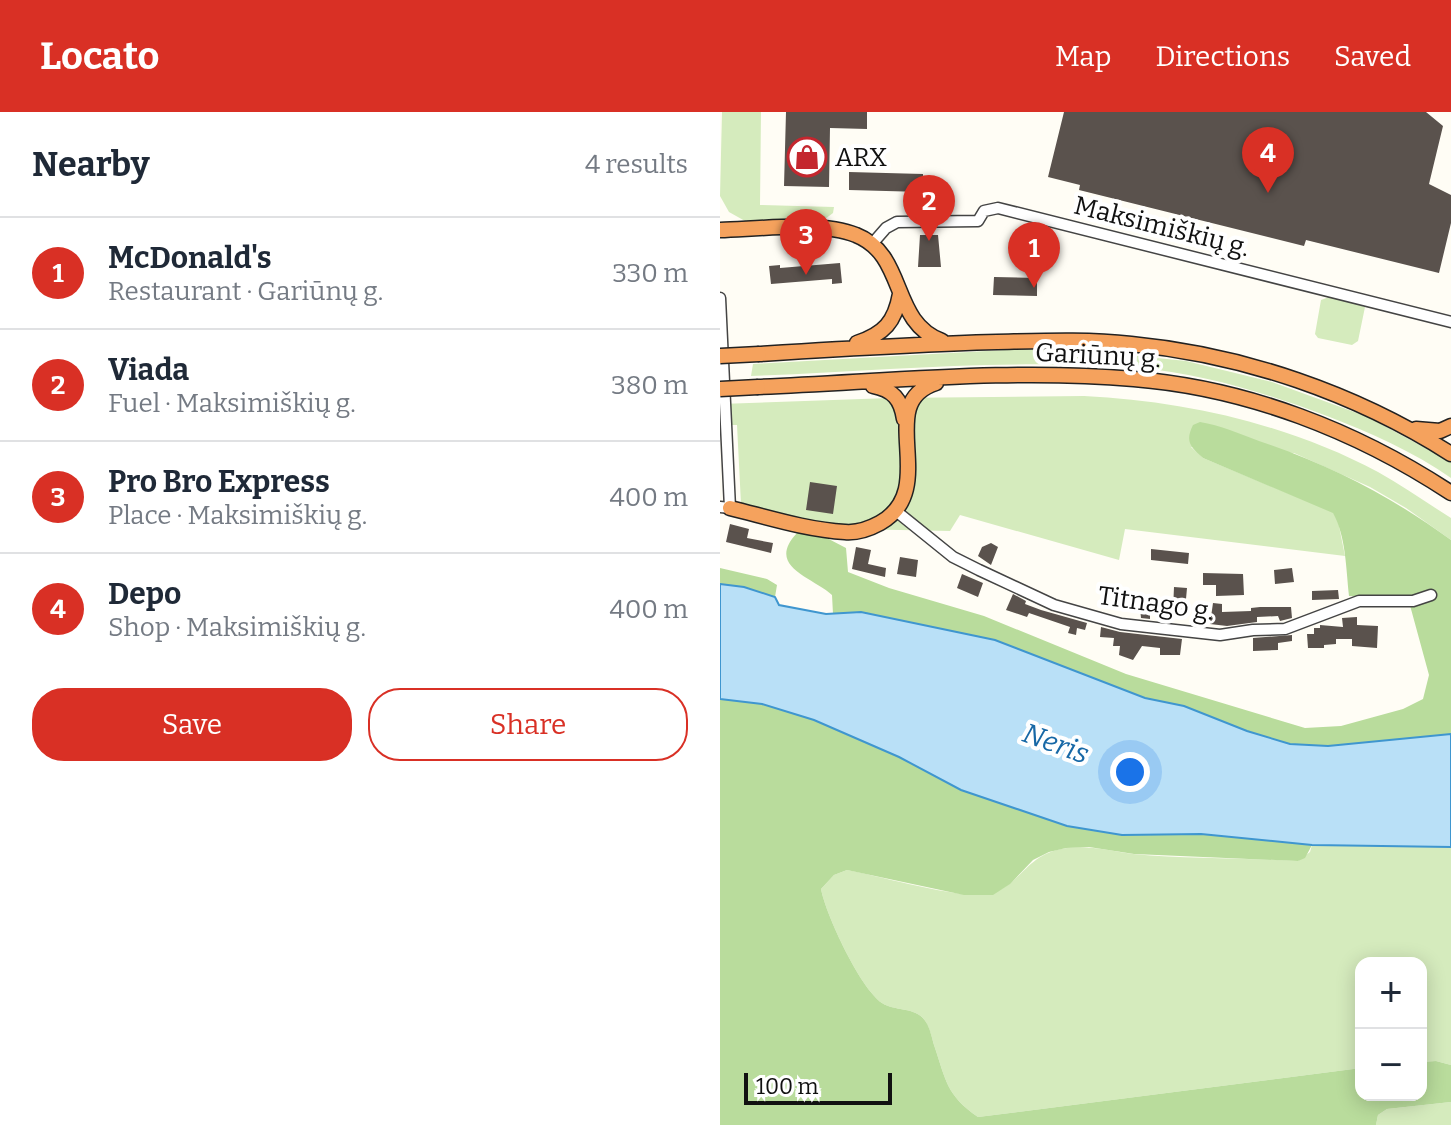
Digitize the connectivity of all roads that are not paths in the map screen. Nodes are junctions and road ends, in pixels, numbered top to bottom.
1 (720, 230) edge
2 (872, 244) junction
3 (900, 293) junction
4 (720, 298) edge
5 (1451, 322) edge
6 (950, 344) junction
7 (842, 349) junction
8 (720, 356) edge
9 (953, 378) junction
10 (857, 383) junction
11 (720, 389) edge
12 (1451, 426) edge
13 (1403, 427) junction
14 (907, 436) junction
15 (1451, 454) edge
16 (1451, 493) edge
17 (725, 508) edge
18 (896, 511) junction
19 (1431, 595) dead end

1 - 2 highway
2 - 3 highway
2 - 5 street, Maksimiškių g.
3 - 6 highway
3 - 7 highway
4 - 17 street
6 - 7 highway, Gariūnų g.
6 - 13 highway, Gariūnų g.
7 - 8 highway, Gariūnų g., bridge
9 - 10 highway, Gariūnų g.
9 - 14 highway
9 - 16 highway, Gariūnų g.
10 - 11 highway, Gariūnų g., bridge
10 - 14 highway
12 - 13 highway
13 - 15 highway, Gariūnų g.
14 - 18 highway
17 - 18 highway
18 - 19 street, Titnago g.

